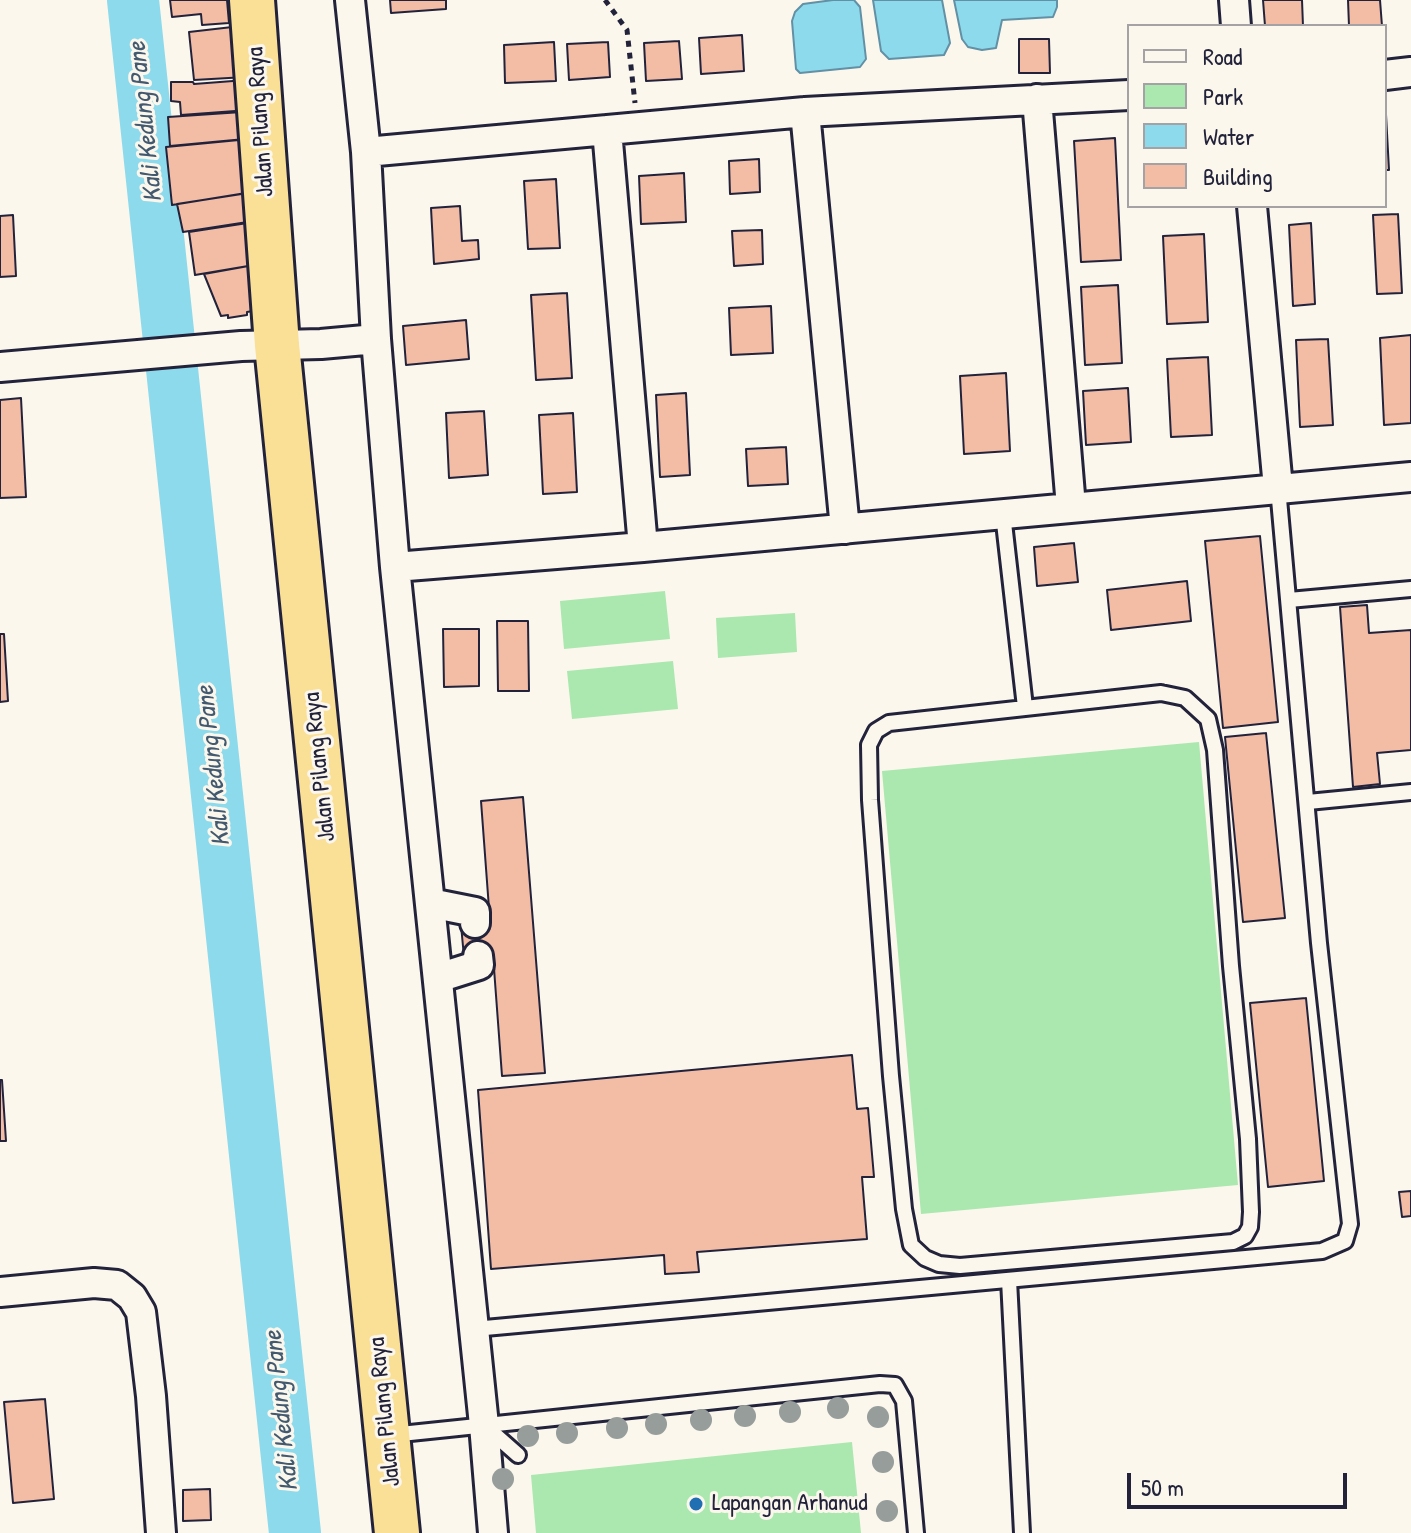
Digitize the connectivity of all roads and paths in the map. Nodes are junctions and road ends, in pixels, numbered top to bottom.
1 (252, 0) edge
2 (350, 0) edge
3 (605, 0) edge
4 (1234, 0) edge
5 (1236, 24) edge
6 (1411, 72) edge
7 (1387, 75) edge
8 (1127, 95) edge
9 (1037, 99) junction
10 (805, 112) junction
11 (637, 127) junction
12 (607, 130) junction
13 (366, 152) junction
14 (1252, 208) edge
15 (366, 339) junction
16 (259, 345) junction
17 (0, 367) edge
18 (1411, 477) edge
19 (1278, 488) junction
20 (1071, 507) junction
21 (1003, 514) junction
22 (845, 529) junction
23 (643, 547) junction
24 (395, 567) junction
25 (1411, 589) edge
26 (1289, 600) junction
27 (1025, 707) junction
28 (1411, 792) edge
29 (1308, 802) junction
30 (430, 903) junction
31 (475, 923) dead end
32 (478, 956) dead end
33 (438, 978) junction
34 (1009, 1280) junction
35 (0, 1292) edge
36 (474, 1329) junction
37 (484, 1425) junction
38 (387, 1435) junction
39 (518, 1455) dead end
40 (161, 1533) edge
41 (397, 1533) edge
42 (493, 1533) edge
43 (916, 1533) edge
44 (1022, 1533) edge

1 - 16 highway, Jalan Pilang Raya
2 - 13 street
3 - 11 path
4 - 5 street
6 - 7 street
8 - 9 street
9 - 10 street
9 - 20 street
10 - 11 street
10 - 22 street
11 - 12 street
12 - 13 street
12 - 23 street
13 - 15 street
14 - 19 street
15 - 16 street
15 - 24 street
16 - 17 street
16 - 38 highway, Jalan Pilang Raya
18 - 19 street
19 - 20 street
19 - 26 lane
20 - 21 street
21 - 22 street
21 - 27 lane
22 - 23 street
23 - 24 street
24 - 30 street
25 - 26 lane
26 - 29 lane
27 - 27 lane
28 - 29 lane
29 - 34 lane
30 - 31 street
30 - 33 street
32 - 33 street
33 - 36 street
34 - 36 lane
34 - 44 lane
35 - 40 street
36 - 37 street
37 - 38 lane
37 - 39 lane
37 - 42 street
37 - 43 lane
38 - 41 highway, Jalan Pilang Raya

